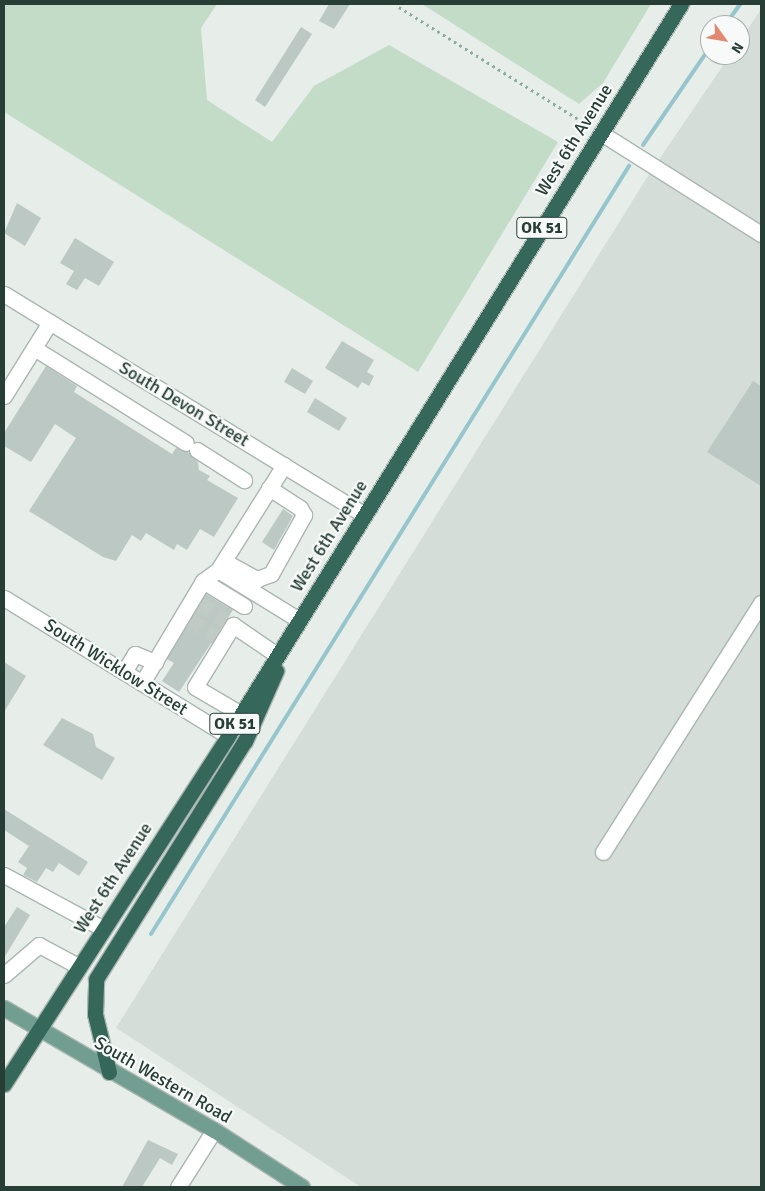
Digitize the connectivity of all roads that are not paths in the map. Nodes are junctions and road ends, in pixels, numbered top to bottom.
1 (681, 4) edge
2 (601, 133) junction
3 (761, 234) edge
4 (4, 294) edge
5 (50, 322) junction
6 (34, 348) junction
7 (4, 396) edge
8 (284, 465) junction
9 (244, 480) dead end
10 (269, 488) junction
11 (365, 515) junction
12 (221, 566) junction
13 (203, 581) junction
14 (253, 591) junction
15 (761, 603) edge
16 (6, 605) edge
17 (244, 606) junction
18 (299, 620) junction
19 (230, 623) junction
20 (276, 655) junction
21 (155, 662) junction
22 (124, 672) junction
23 (142, 683) junction
24 (195, 687) junction
25 (185, 709) junction
26 (241, 714) junction
27 (228, 736) junction
28 (603, 852) dead end
29 (4, 875) edge
30 (102, 928) junction
31 (78, 966) junction
32 (4, 975) edge
33 (4, 1008) edge
34 (37, 1029) junction
35 (109, 1072) junction
36 (4, 1084) edge
37 (214, 1130) junction
38 (178, 1187) edge
39 (302, 1187) edge

1 - 2 highway, West 6th Avenue / OK 51
2 - 3 street
2 - 11 highway, West 6th Avenue / OK 51
4 - 5 street, South Devon Street
5 - 6 street
5 - 8 street, South Devon Street
6 - 7 street
6 - 9 street
8 - 10 street
8 - 11 street, South Devon Street
10 - 12 street
10 - 12 street
11 - 18 highway, West 6th Avenue / OK 51
12 - 13 street
12 - 14 street
13 - 17 street
13 - 21 street
14 - 17 street
14 - 18 street
15 - 28 street
16 - 22 street, South Wicklow Street
17 - 19 street
18 - 20 highway, West 6th Avenue / OK 51
18 - 35 highway
19 - 20 street
19 - 24 street
20 - 26 highway, West 6th Avenue / OK 51
21 - 22 street
21 - 23 street
22 - 23 street, South Wicklow Street
23 - 25 street, South Wicklow Street
24 - 25 street
24 - 26 street
25 - 27 street, South Wicklow Street
26 - 27 highway, West 6th Avenue / OK 51
27 - 30 highway, West 6th Avenue / OK 51
29 - 30 street
30 - 31 highway, West 6th Avenue / OK 51
31 - 32 street
31 - 34 highway, West 6th Avenue / OK 51
33 - 34 main road, South Western Road
34 - 35 main road, South Western Road
34 - 36 highway, West 6th Avenue / OK 51
35 - 37 main road, South Western Road
37 - 38 street
37 - 39 main road, South Western Road

